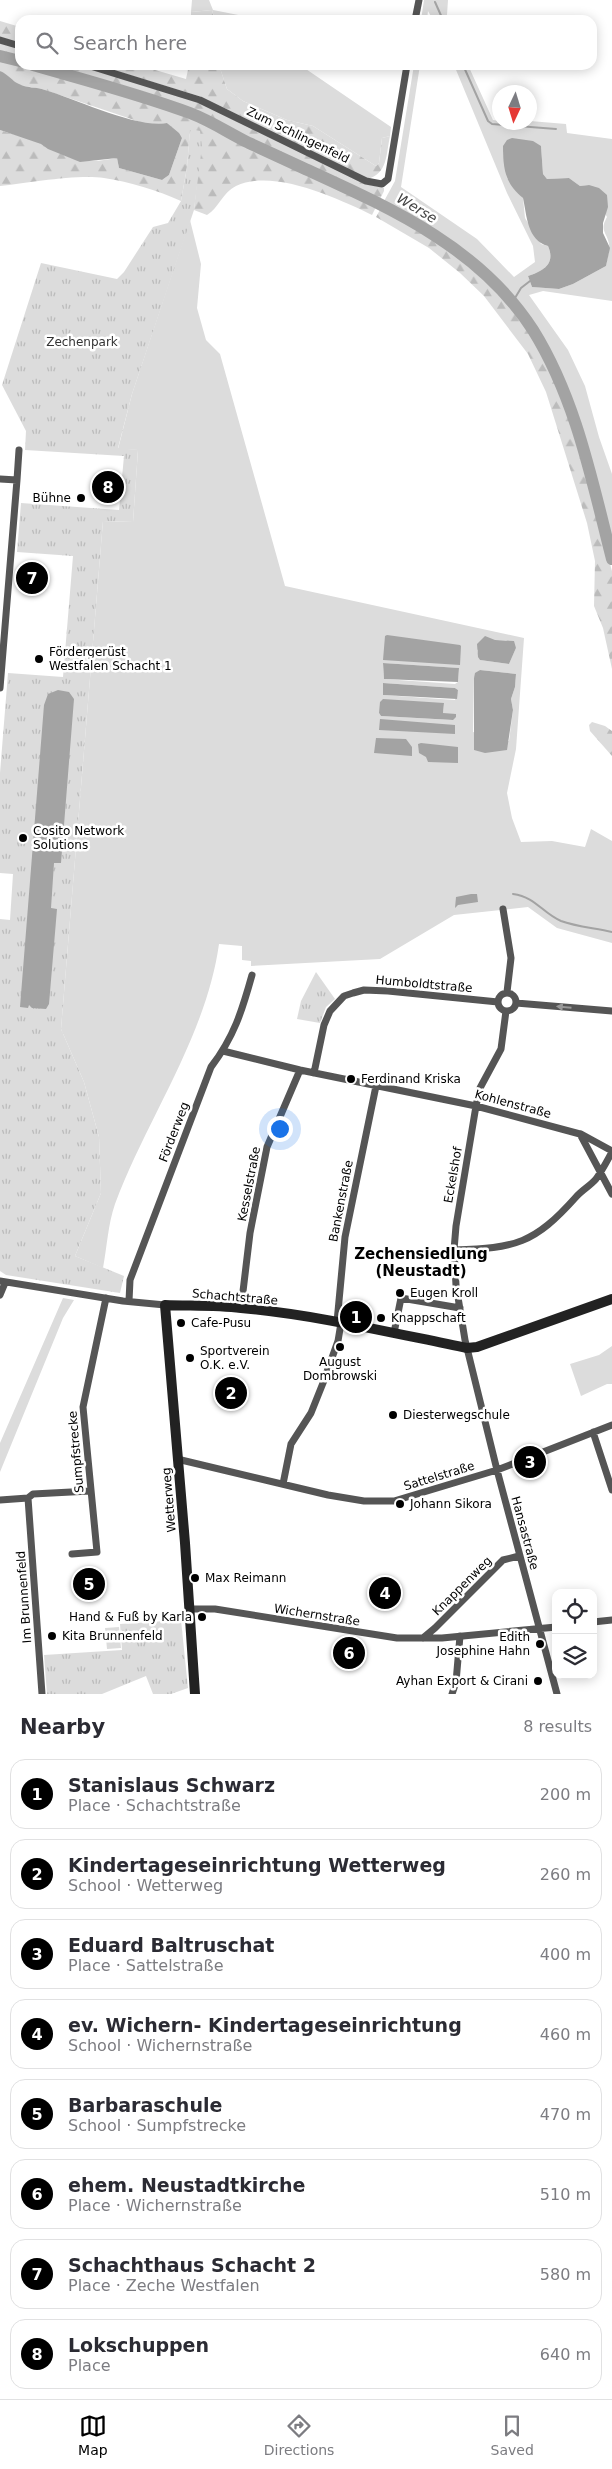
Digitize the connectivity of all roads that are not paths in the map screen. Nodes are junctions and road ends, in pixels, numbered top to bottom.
1 (419, 0) edge
2 (416, 15) edge
3 (0, 40) edge
4 (15, 44) edge
5 (103, 70) edge
6 (406, 70) edge
7 (19, 450) dead end
8 (0, 479) edge
9 (16, 480) junction
10 (0, 688) edge
11 (502, 909) dead end
12 (252, 975) dead end
13 (507, 992) junction
14 (498, 1002) junction
15 (516, 1003) junction
16 (612, 1010) edge
17 (506, 1011) junction
18 (223, 1051) junction
19 (300, 1070) junction
20 (314, 1073) junction
21 (376, 1086) junction
22 (476, 1106) junction
23 (580, 1134) junction
24 (612, 1152) edge
25 (600, 1171) junction
26 (612, 1194) edge
27 (454, 1250) junction
28 (2, 1282) edge
29 (0, 1295) edge
30 (106, 1298) junction
31 (612, 1299) edge
32 (129, 1301) junction
33 (165, 1305) junction
34 (241, 1308) junction
35 (460, 1308) junction
36 (339, 1322) junction
37 (394, 1333) junction
38 (467, 1348) junction
39 (612, 1425) edge
40 (593, 1432) junction
41 (177, 1459) junction
42 (497, 1470) junction
43 (283, 1484) junction
44 (612, 1490) edge
45 (90, 1491) junction
46 (28, 1498) junction
47 (0, 1500) edge
48 (72, 1554) dead end
49 (519, 1556) junction
50 (190, 1608) junction
51 (612, 1620) edge
52 (597, 1622) edge
53 (552, 1627) edge
54 (435, 1628) junction
55 (538, 1629) junction
56 (460, 1636) junction
57 (423, 1638) junction
58 (442, 1638) junction
59 (42, 1694) edge
60 (195, 1694) edge
61 (452, 1694) edge
62 (557, 1694) edge

1 - 2 street
3 - 4 street
5 - 6 street, Zum Schlingenfeld
7 - 9 street
8 - 9 street
9 - 10 street
11 - 13 street
12 - 18 street, Förderweg
13 - 14 street
13 - 15 street
14 - 17 street
14 - 20 street, Humboldtstraße
16 -> 15 street
15 - 17 street
17 - 22 street, Eckelshof
18 - 19 street, Kohlenstraße
18 - 32 street, Förderweg
19 - 20 street, Kohlenstraße
19 - 34 street, Kesselstraße
20 - 21 street, Kohlenstraße
21 - 22 street, Kohlenstraße
21 - 36 street, Bankenstraße
22 - 23 street, Kohlenstraße
22 - 27 street, Eckelshof
23 - 24 street, Kohlenstraße
23 - 25 street
24 - 25 street
25 - 26 street
25 - 27 street
27 - 35 street, Eckelshof
28 - 29 street
28 - 30 street, Schachtstraße
30 - 32 street, Schachtstraße
30 - 45 street, Sumpfstrecke
31 - 38 street
32 - 33 street, Schachtstraße
33 - 34 street, Schachtstraße
33 - 41 street, Wetterweg
34 - 36 street, Schachtstraße
35 - 37 street
35 - 38 street, Eckelshof
36 - 37 street, Schachtstraße
36 - 43 street, Bankenstraße
37 - 38 street, Schachtstraße
38 - 42 street, Hansastraße
39 - 40 street, Sattelstraße
40 - 42 street, Sattelstraße
40 - 44 street
41 - 43 street, Sattelstraße
41 - 50 street, Wetterweg
42 - 43 street, Sattelstraße
42 - 49 street, Hansastraße
45 - 46 street
45 - 48 street, Sumpfstrecke
46 - 47 street
46 - 59 street, Im Brunnenfeld
49 - 54 street, Knappenweg
49 - 55 street, Hansastraße
50 - 57 street, Wichernstraße
50 - 60 street, Wetterweg
51 - 52 street
53 - 55 street, Wichernstraße
54 - 57 street, Knappenweg
54 - 58 street
55 - 56 street, Wichernstraße
55 - 62 street, Hansastraße
56 - 58 street, Wichernstraße
56 - 61 street
57 - 58 street, Wichernstraße

